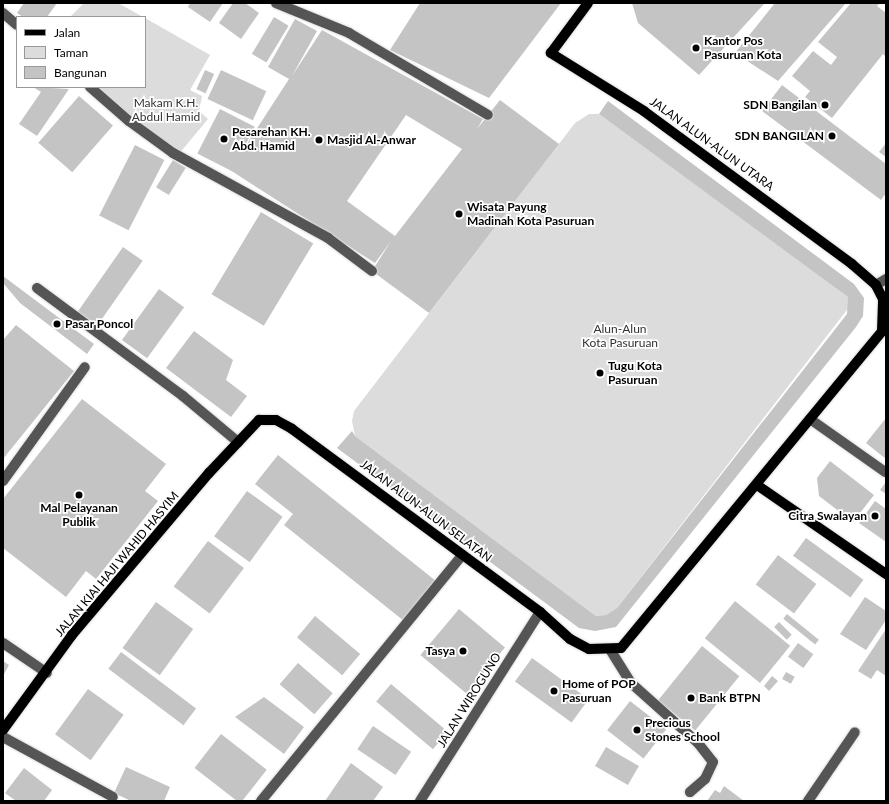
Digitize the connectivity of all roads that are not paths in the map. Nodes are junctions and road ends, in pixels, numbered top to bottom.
1 (276, 3) edge
2 (588, 3) edge
3 (3, 13) edge
4 (16, 24) edge
5 (91, 88) edge
6 (488, 115) dead end
7 (372, 271) dead end
8 (886, 279) edge
9 (876, 285) junction
10 (37, 288) dead end
11 (85, 367) dead end
12 (810, 419) junction
13 (259, 420) joint
14 (238, 442) junction
15 (885, 472) dead end
16 (3, 481) edge
17 (757, 485) junction
18 (462, 555) junction
19 (886, 574) edge
20 (540, 612) junction
21 (3, 643) edge
22 (611, 651) junction
23 (47, 673) junction
24 (3, 730) edge
25 (855, 732) dead end
26 (3, 737) edge
27 (690, 792) dead end
28 (113, 797) dead end
29 (261, 801) edge
30 (420, 801) edge
31 (808, 801) edge

1 - 6 street
2 - 9 main road, JALAN ALUN-ALUN UTARA
3 - 4 street
5 - 7 street
8 - 9 street
9 - 12 main road
10 - 14 street
11 - 16 street
12 - 15 street
12 - 17 main road
13 - 14 main road, JALAN KIAI HAJI WAHID HASYIM
13 - 18 main road, JALAN ALUN-ALUN SELATAN
14 - 23 main road, JALAN KIAI HAJI WAHID HASYIM
17 - 19 main road
17 - 22 main road
18 - 20 main road, JALAN ALUN-ALUN SELATAN
18 - 29 street
20 - 22 main road, JALAN ALUN-ALUN SELATAN
20 - 30 street, JALAN WIROGUNO
21 - 23 street
22 - 27 street
23 - 24 main road, JALAN KIAI HAJI WAHID HASYIM
25 - 31 street
26 - 28 street

